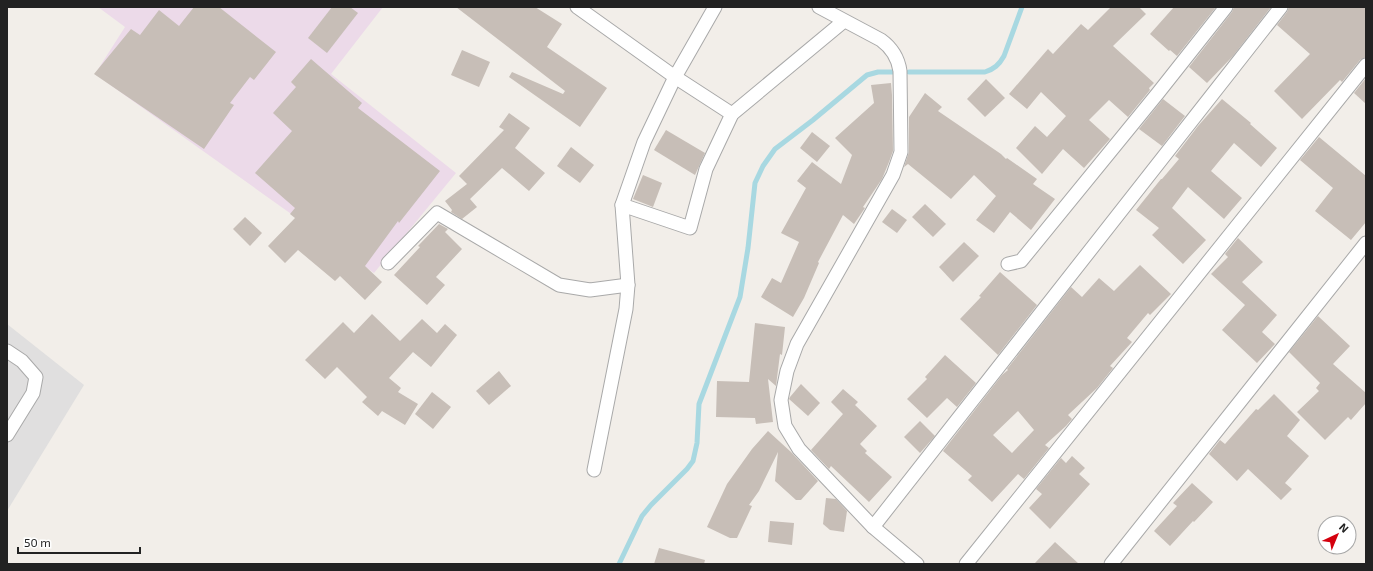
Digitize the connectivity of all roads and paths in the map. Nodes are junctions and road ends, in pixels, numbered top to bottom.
1 (577, 7) edge
2 (715, 7) edge
3 (819, 7) edge
4 (1226, 7) edge
5 (1281, 7) edge
6 (844, 22) junction
7 (1366, 65) edge
8 (675, 77) junction
9 (732, 114) junction
10 (622, 206) junction
11 (1366, 243) edge
12 (388, 263) dead end
13 (1008, 264) dead end
14 (628, 285) junction
15 (7, 350) edge
16 (7, 435) edge
17 (594, 470) dead end
18 (873, 527) junction
19 (917, 564) edge
20 (966, 564) edge
21 (1111, 564) edge

1 - 8 street
2 - 8 street
3 - 6 street
4 - 13 street
5 - 18 street
6 - 9 street
6 - 18 street
7 - 20 street
8 - 9 street
8 - 10 street
9 - 10 street
10 - 14 street
11 - 21 street
12 - 14 street
14 - 17 street
15 - 16 street
18 - 19 street

